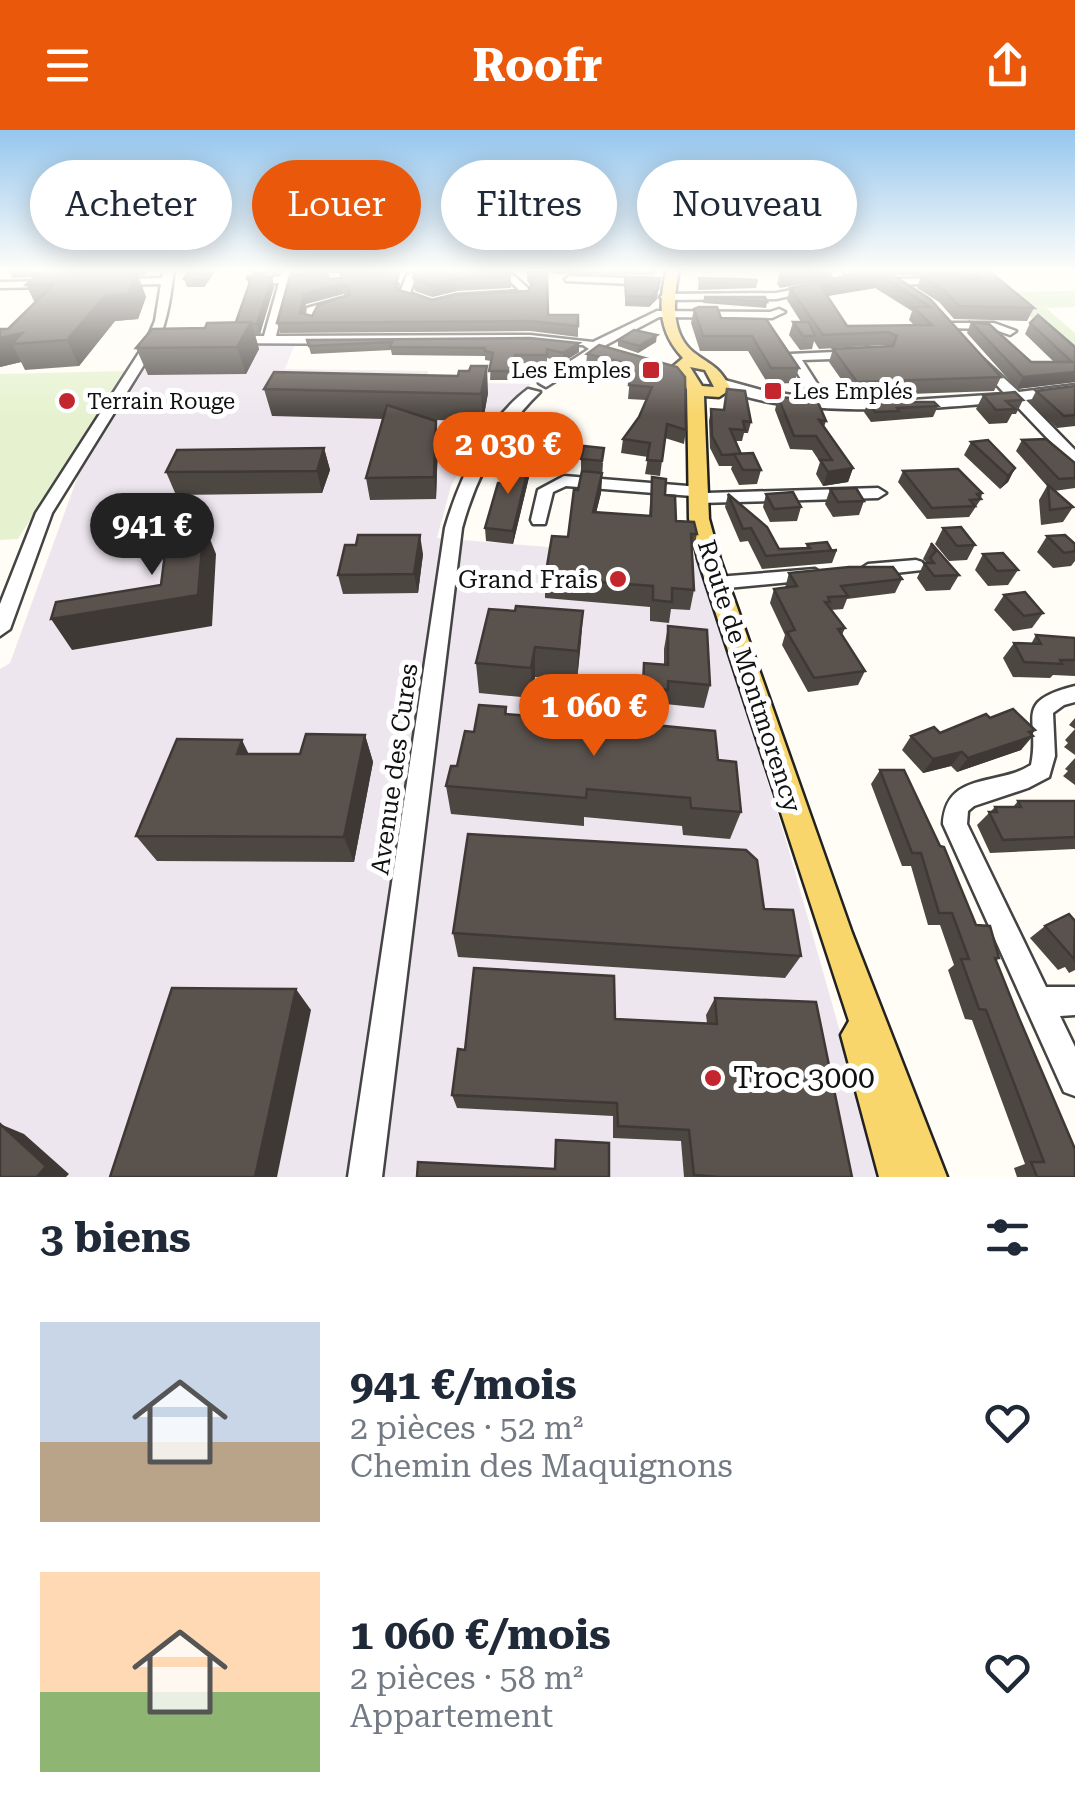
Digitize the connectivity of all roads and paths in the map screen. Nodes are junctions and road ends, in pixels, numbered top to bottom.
1 (161, 318) edge
2 (274, 318) edge
3 (428, 318) edge
4 (651, 318) edge
5 (670, 318) edge
6 (1010, 331) dead end
7 (422, 338) junction
8 (960, 338) edge
9 (269, 339) junction
10 (210, 340) edge
11 (171, 341) edge
12 (152, 342) junction
13 (599, 349) junction
14 (972, 350) edge
15 (875, 355) edge
16 (620, 357) edge
17 (700, 378) junction
18 (1075, 389) edge
19 (1015, 397) junction
20 (820, 401) junction
21 (1075, 459) edge
22 (878, 493) dead end
23 (699, 495) junction
24 (539, 520) dead end
25 (916, 566) dead end
26 (717, 583) junction
27 (0, 629) edge
28 (1075, 694) edge
29 (835, 933) junction
30 (1075, 1001) edge
31 (1038, 1002) junction
32 (1075, 1081) edge
33 (365, 1177) edge
34 (900, 1177) edge
35 (926, 1177) edge

1 - 12 street
2 - 9 street
3 - 7 street
4 - 13 street, Avenue des Cures
5 - 17 main road
6 - 8 street
7 - 9 street
7 - 13 street
9 - 10 street
11 - 12 street
12 - 27 street
13 - 16 street
13 - 33 street, Avenue des Cures
14 - 19 street
15 - 20 street
17 - 20 street
17 - 23 main road, Route de Montmorency
18 - 19 street
19 - 20 street
19 - 21 street
22 - 23 street
23 - 24 street
23 - 26 main road, Route de Montmorency
25 - 26 street
26 - 29 main road, Route de Montmorency
28 - 31 street
29 - 34 main road, Route de Montmorency
29 - 35 main road, Route de Montmorency
30 - 31 street
31 - 32 street

